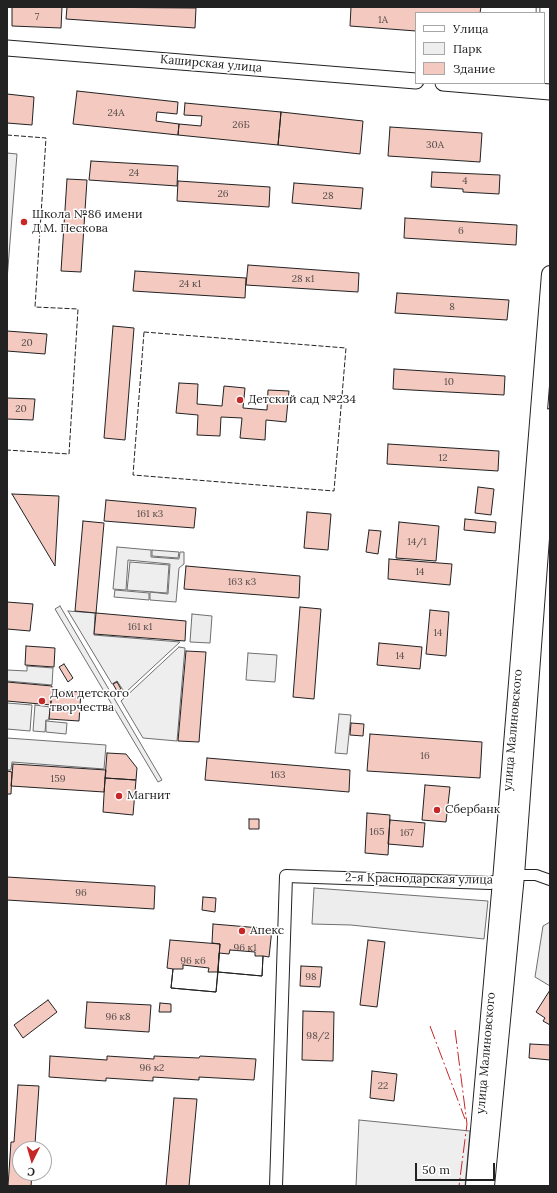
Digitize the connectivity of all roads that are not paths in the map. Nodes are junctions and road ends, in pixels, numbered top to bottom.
1 (7, 48) edge
2 (415, 81) edge
3 (455, 84) edge
4 (550, 92) edge
5 (550, 274) edge
6 (550, 417) edge
7 (508, 878) junction
8 (550, 880) edge
9 (276, 1186) edge
10 (474, 1186) edge
11 (486, 1186) edge

1 - 2 main road, Каширская улица
3 - 4 main road
5 - 7 highway, улица Малиновского
6 - 7 highway, улица Малиновского
7 - 8 street, 2-я Краснодарская улица
7 - 9 street, 2-я Краснодарская улица
7 - 10 highway, улица Малиновского
7 - 11 highway, улица Малиновского

